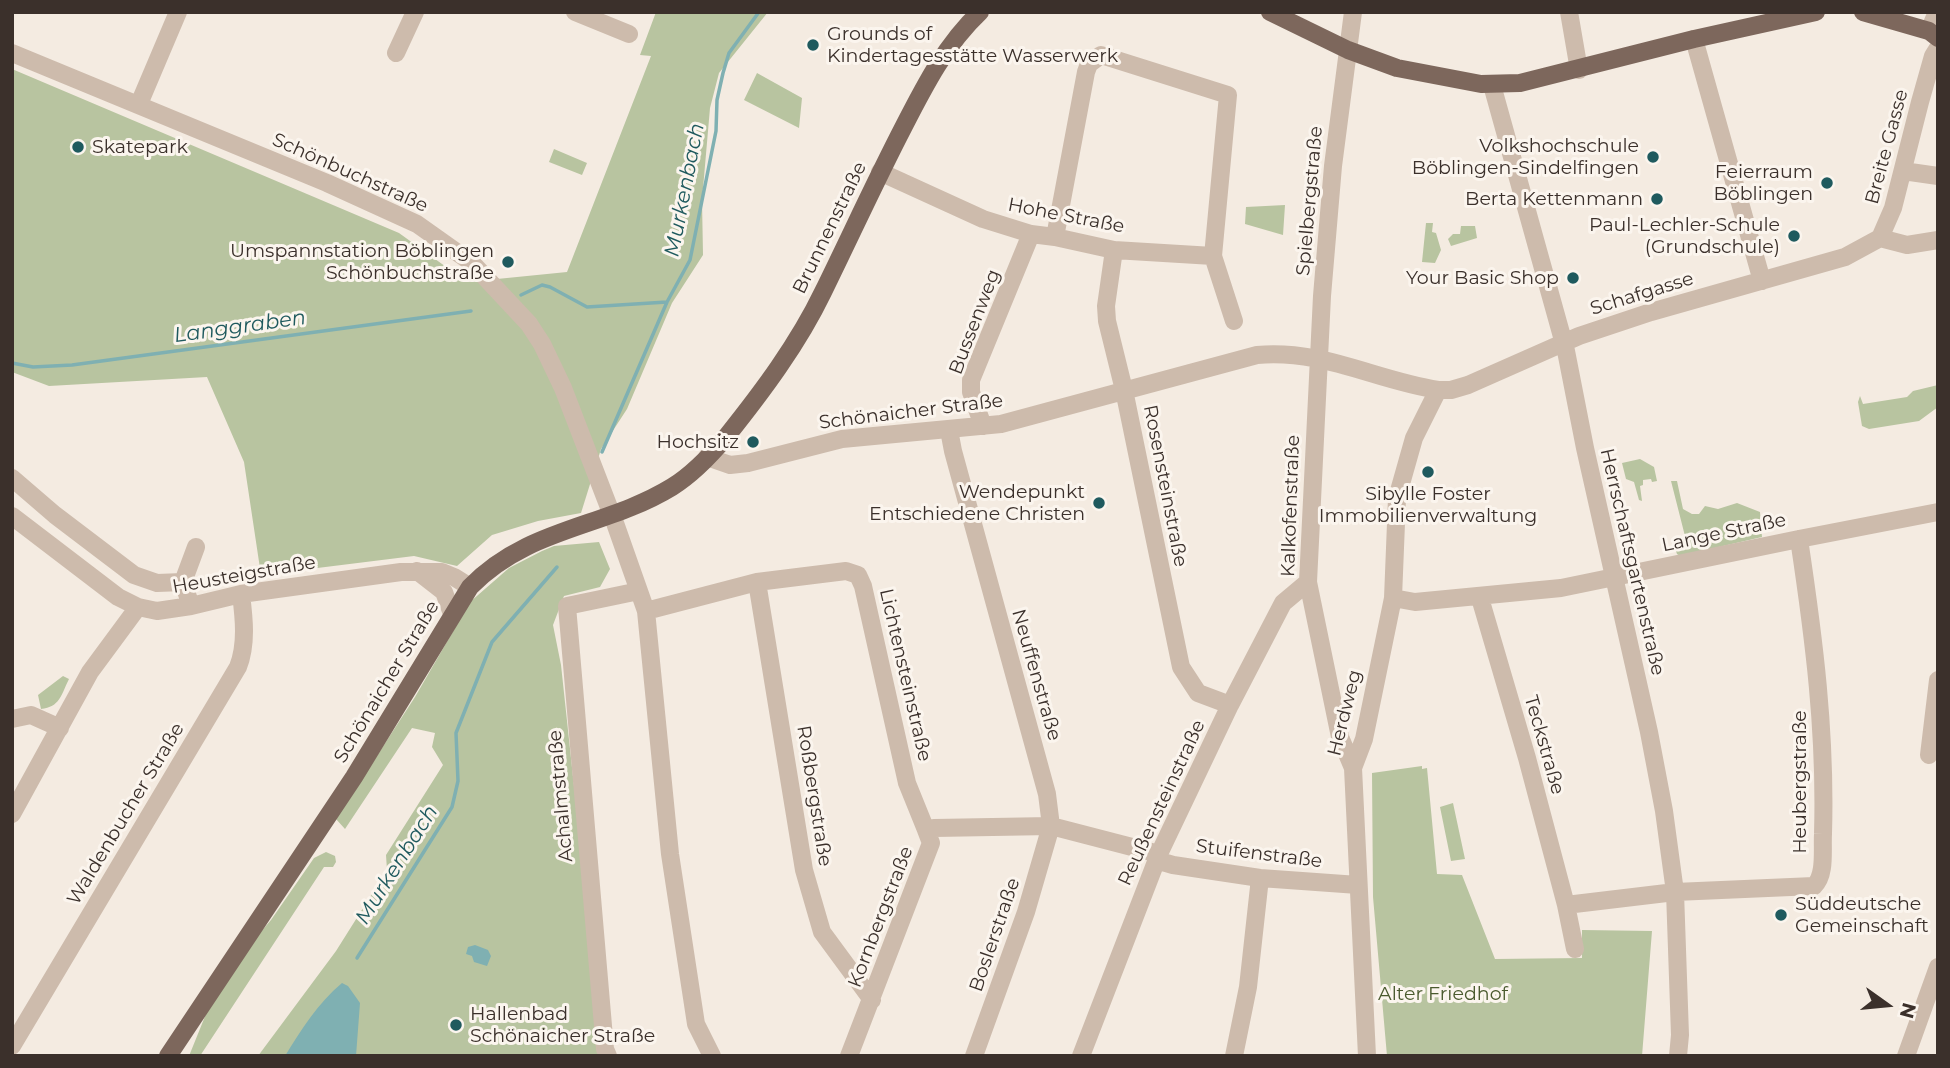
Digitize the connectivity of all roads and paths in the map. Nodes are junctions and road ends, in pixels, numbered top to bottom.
1 (178, 12) edge
2 (415, 12) edge
3 (575, 12) edge
4 (980, 12) edge
5 (1270, 12) edge
6 (1353, 12) edge
7 (1569, 12) edge
8 (1816, 12) edge
9 (1863, 12) edge
10 (1937, 12) edge
11 (1798, 14) edge
12 (629, 34) dead end
13 (1933, 34) edge
14 (1694, 39) junction
15 (1938, 48) edge
16 (1348, 50) junction
17 (12, 53) edge
18 (396, 53) dead end
19 (1579, 70) junction
20 (1492, 85) junction
21 (139, 104) junction
22 (1903, 172) junction
23 (880, 173) junction
24 (1938, 176) edge
25 (1031, 234) junction
26 (1055, 237) junction
27 (1880, 238) junction
28 (1938, 240) edge
29 (1114, 250) junction
30 (1213, 256) junction
31 (1762, 281) junction
32 (1234, 321) dead end
33 (1564, 342) junction
34 (1318, 357) junction
35 (1357, 370) junction
36 (1124, 390) junction
37 (1438, 390) junction
38 (1315, 408) junction
39 (982, 426) junction
40 (949, 430) junction
41 (707, 457) junction
42 (12, 478) edge
43 (1938, 512) edge
44 (612, 514) junction
45 (12, 516) edge
46 (1799, 539) junction
47 (196, 547) dead end
48 (417, 571) junction
49 (1615, 578) junction
50 (183, 582) junction
51 (757, 582) junction
52 (1308, 582) junction
53 (470, 587) junction
54 (639, 591) junction
55 (241, 594) junction
56 (1393, 598) junction
57 (1480, 598) junction
58 (191, 606) junction
59 (138, 607) junction
60 (646, 611) junction
61 (452, 614) junction
62 (1938, 680) edge
63 (1230, 705) junction
64 (12, 719) edge
65 (60, 728) junction
66 (1929, 755) dead end
67 (1353, 768) junction
68 (12, 814) edge
69 (1051, 826) junction
70 (926, 830) junction
71 (1158, 857) junction
72 (1260, 878) junction
73 (1358, 886) junction
74 (1675, 892) junction
75 (1566, 905) junction
76 (1575, 949) dead end
77 (1938, 967) edge
78 (872, 1000) junction
79 (12, 1046) edge
80 (168, 1056) edge
81 (608, 1056) edge
82 (712, 1056) edge
83 (849, 1056) edge
84 (974, 1056) edge
85 (1081, 1056) edge
86 (1234, 1056) edge
87 (1367, 1056) edge
88 (1678, 1056) edge
89 (1906, 1056) edge

1 - 21 street
2 - 18 street
3 - 12 street
4 - 23 main road, Brunnenstraße
5 - 16 main road
6 - 16 street, Spielbergstraße
7 - 19 street
8 - 11 main road
9 - 13 main road
10 - 13 street
11 - 14 main road
14 - 19 main road
14 - 31 street
15 - 22 street, Breite Gasse
16 - 20 main road
16 - 34 street, Spielbergstraße
17 - 21 street, Schönbuchstraße
19 - 20 main road
20 - 33 street, Herrschaftsgartenstraße
21 - 44 street, Schönbuchstraße
22 - 24 street
22 - 27 street, Breite Gasse
23 - 25 street, Hohe Straße
23 - 41 main road, Brunnenstraße
25 - 26 street, Hohe Straße
25 - 39 street, Bussenweg
26 - 29 street, Hohe Straße
26 - 30 street
27 - 28 street
27 - 31 street, Schafgasse
29 - 30 street, Hohe Straße
29 - 36 street, Rosensteinstraße
30 - 32 street
31 - 33 street, Schafgasse
33 - 37 street, Schafgasse
33 - 49 street, Herrschaftsgartenstraße
34 - 35 street, Schönaicher Straße
34 - 36 street, Schönaicher Straße
34 - 38 street, Kalkofenstraße
35 - 37 street, Schönaicher Straße
35 - 38 street, Kalkofenstraße
36 - 39 street, Schönaicher Straße
36 - 63 street, Rosensteinstraße
37 - 56 street, Herdweg
38 - 52 street, Kalkofenstraße
39 - 40 street, Schönaicher Straße
40 - 41 street, Schönaicher Straße
40 - 69 street, Neuffenstraße
41 - 44 main road, Schönaicher Straße
42 - 50 street
43 - 46 street, Lange Straße
44 - 53 main road, Schönaicher Straße
44 - 54 street
45 - 59 street
46 - 49 street, Lange Straße
46 - 74 street, Heubergstraße
47 - 50 street
48 - 53 street, Heusteigstraße
48 - 55 street, Heusteigstraße
48 - 61 street
49 - 57 street, Lange Straße
49 - 74 street, Herrschaftsgartenstraße
50 - 58 street
51 - 60 street, Lichtensteinstraße
51 - 70 street, Lichtensteinstraße
51 - 78 street, Roßbergstraße
52 - 63 street, Reußensteinstraße
52 - 67 street, Kalkofenstraße
53 - 61 main road, Schönaicher Straße
54 - 60 street
54 - 81 street, Achalmstraße
55 - 58 street, Heusteigstraße
55 - 79 street, Waldenbucher Straße
56 - 57 street, Lange Straße
56 - 67 street, Herdweg
57 - 75 street, Teckstraße
58 - 59 street, Heusteigstraße
59 - 65 street
60 - 82 street
61 - 80 main road, Schönaicher Straße
62 - 66 street
63 - 71 street, Reußensteinstraße
64 - 65 street
65 - 68 street
67 - 73 street, Herdweg
69 - 70 street, Kornbergstraße
69 - 71 street
69 - 84 street, Boslerstraße
70 - 78 street, Kornbergstraße
71 - 72 street, Stuifenstraße
71 - 85 street, Reußensteinstraße
72 - 73 street, Stuifenstraße
72 - 86 street
73 - 87 street, Herdweg
74 - 75 street
74 - 88 street, Herrschaftsgartenstraße
75 - 76 street, Teckstraße
77 - 89 street
78 - 83 street, Kornbergstraße

